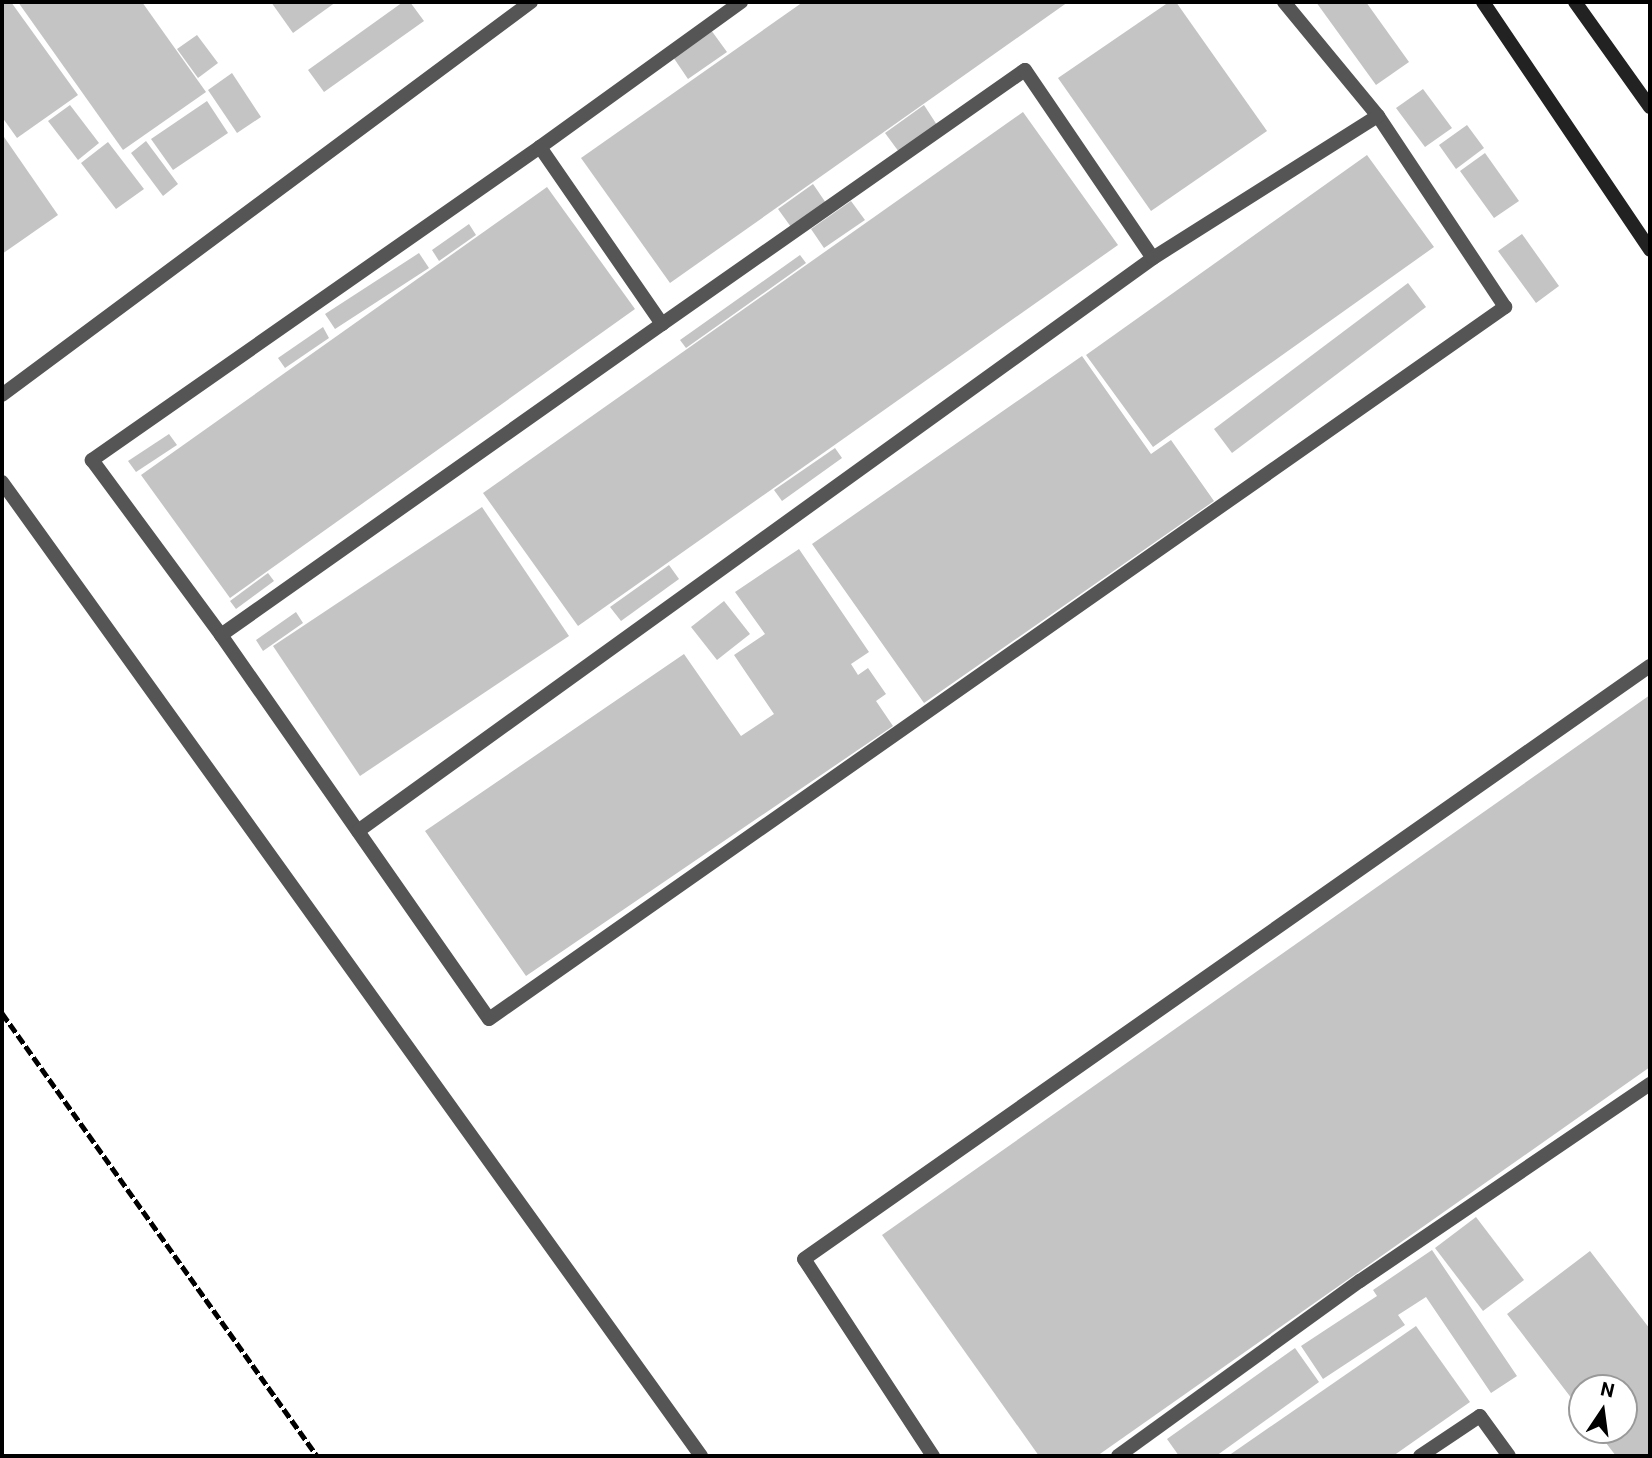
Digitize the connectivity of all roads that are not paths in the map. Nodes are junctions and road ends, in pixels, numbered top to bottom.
1 (531, 2) edge
2 (741, 2) edge
3 (1284, 2) edge
4 (1483, 2) edge
5 (1575, 2) edge
6 (1650, 107) edge
7 (1378, 116) junction
8 (540, 147) junction
9 (1650, 250) edge
10 (1153, 258) junction
11 (662, 324) junction
12 (2, 395) edge
13 (2, 482) edge
14 (221, 635) junction
15 (1650, 666) edge
16 (358, 831) junction
17 (1650, 1084) edge
18 (701, 1456) edge
19 (933, 1456) edge
20 (1118, 1456) edge
21 (1420, 1456) edge
22 (1509, 1456) edge

1 - 12 street
2 - 8 street
3 - 7 street
4 - 9 street
5 - 6 street
7 - 10 street
7 - 16 street
8 - 11 street
8 - 14 street
10 - 11 street
10 - 16 street
11 - 14 street
13 - 18 street
14 - 16 street
15 - 19 street
17 - 20 street
21 - 22 street

